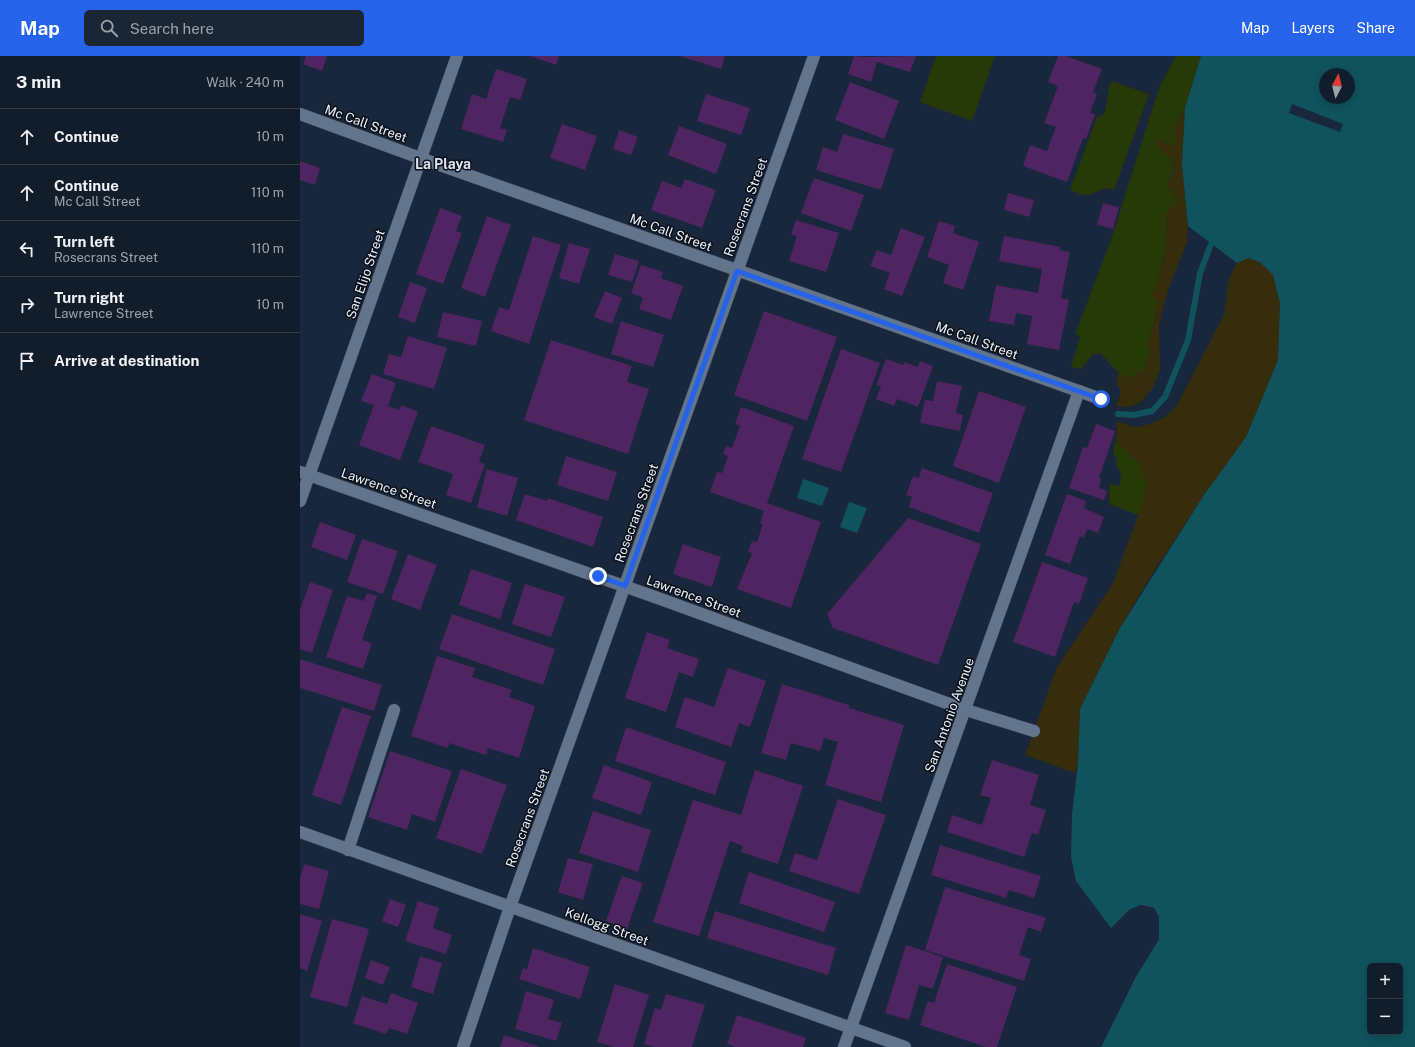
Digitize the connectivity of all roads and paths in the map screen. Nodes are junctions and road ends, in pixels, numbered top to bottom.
1 (457, 56) edge
2 (814, 56) edge
3 (300, 114) edge
4 (420, 158) junction
5 (737, 271) junction
6 (1079, 391) junction
7 (1101, 399) dead end
8 (305, 474) edge
9 (300, 501) edge
10 (625, 586) junction
11 (394, 710) dead end
12 (966, 710) junction
13 (1034, 731) dead end
14 (300, 832) edge
15 (348, 850) junction
16 (510, 906) junction
17 (851, 1028) junction
18 (462, 1047) edge
19 (844, 1047) edge
20 (905, 1047) edge

1 - 4 street, San Elijo Street
2 - 5 street, Rosecrans Street
3 - 4 street, Mc Call Street
4 - 5 street, Mc Call Street
4 - 8 street, San Elijo Street
5 - 6 street, Mc Call Street
5 - 10 street, Rosecrans Street
6 - 7 street, Mc Call Street
6 - 12 street, San Antonio Avenue
8 - 9 street, San Elijo Street
8 - 10 street, Lawrence Street
10 - 12 street, Lawrence Street
10 - 16 street, Rosecrans Street
11 - 15 street
12 - 13 street, Lawrence Street
12 - 17 street, San Antonio Avenue
14 - 15 street, Kellogg Street
15 - 16 street, Kellogg Street
16 - 17 street, Kellogg Street
16 - 18 street, Rosecrans Street
17 - 19 street, San Antonio Avenue
17 - 20 street, Kellogg Street

